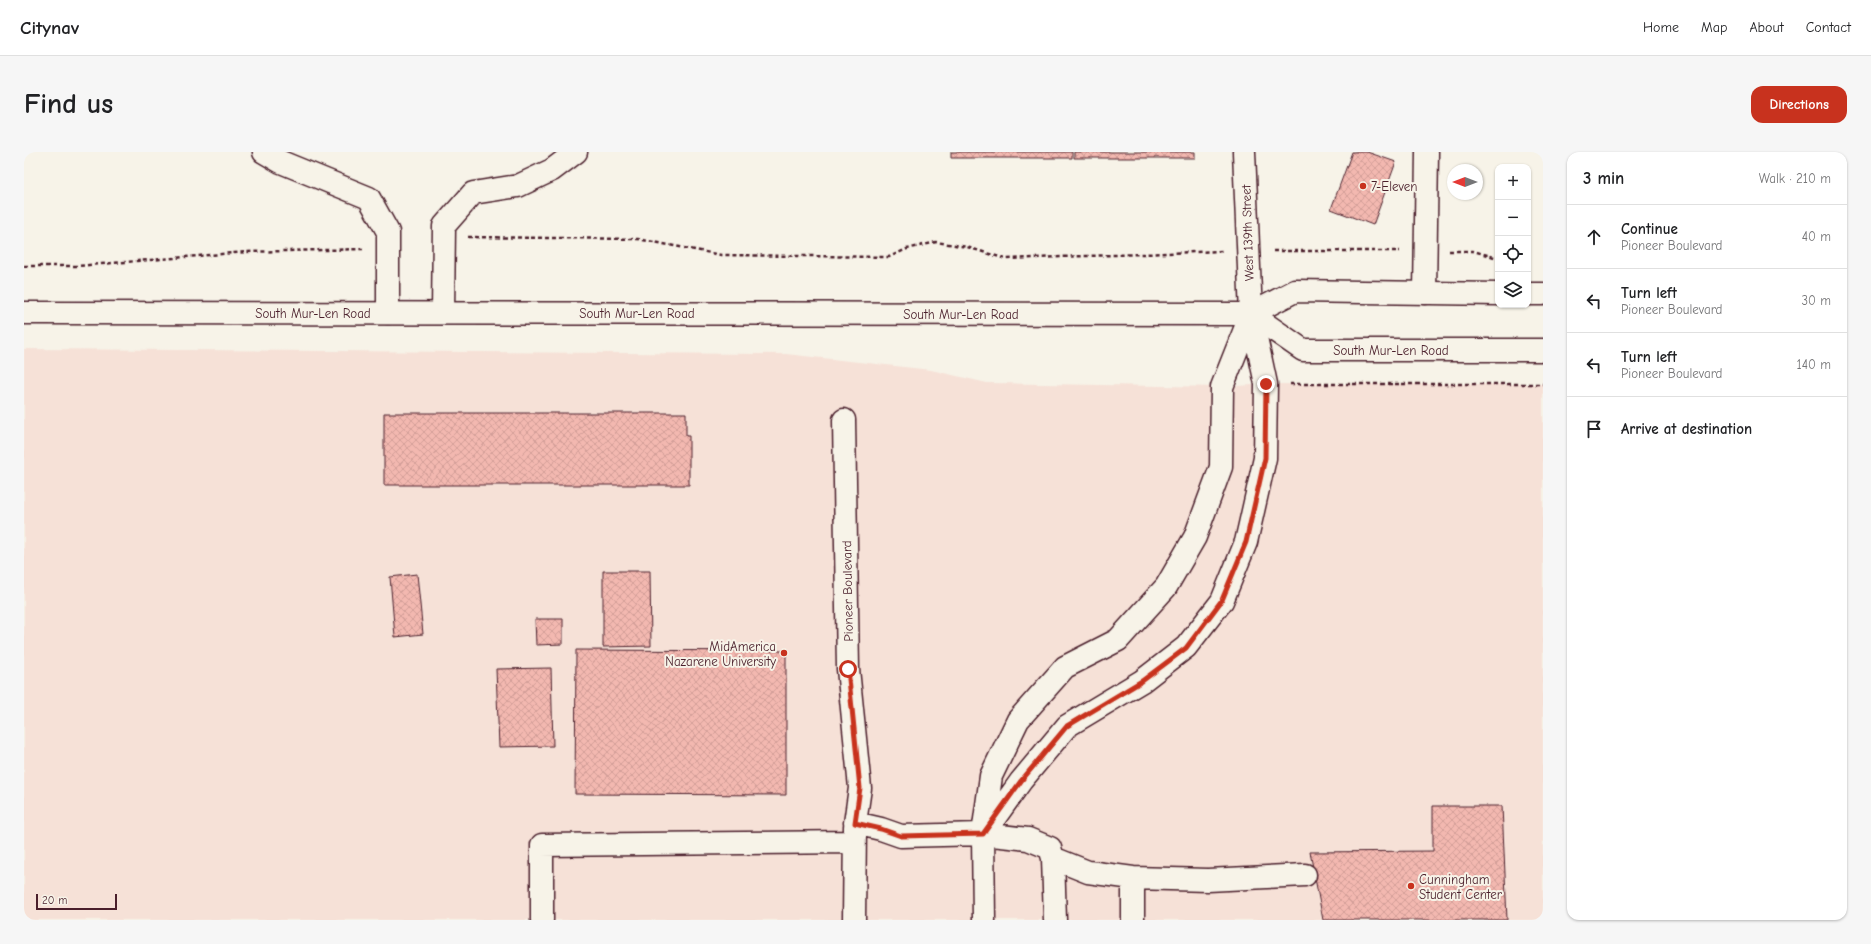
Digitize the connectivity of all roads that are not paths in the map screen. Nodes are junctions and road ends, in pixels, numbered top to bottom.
1 (576, 152) edge
2 (1244, 152) edge
3 (1427, 152) edge
4 (272, 157) edge
5 (1425, 293) junction
6 (1495, 294) edge
7 (1531, 294) edge
8 (1543, 294) edge
9 (24, 313) edge
10 (388, 313) junction
11 (443, 313) junction
12 (1251, 314) junction
13 (1543, 350) edge
14 (844, 420) dead end
15 (855, 833) junction
16 (983, 834) junction
17 (1053, 858) junction
18 (1305, 875) dead end
19 (1133, 878) junction
20 (542, 920) edge
21 (854, 920) edge
22 (984, 920) edge
23 (1055, 920) edge
24 (1134, 920) edge

1 - 11 street
2 - 12 street, West 139th Street
3 - 5 street
4 - 10 street
5 - 6 street, South Mur-Len Road
5 - 12 street, South Mur-Len Road
7 - 8 street
9 - 10 street, South Mur-Len Road
10 - 11 street, South Mur-Len Road
11 - 12 street, South Mur-Len Road
12 - 13 street, South Mur-Len Road
12 - 16 street
12 - 16 street
14 - 15 street, Pioneer Boulevard
15 - 16 street
15 - 20 street
15 - 21 street, Pioneer Boulevard
16 - 17 street
16 - 22 street
17 - 19 street
17 - 23 street
18 - 19 street
19 - 24 street

